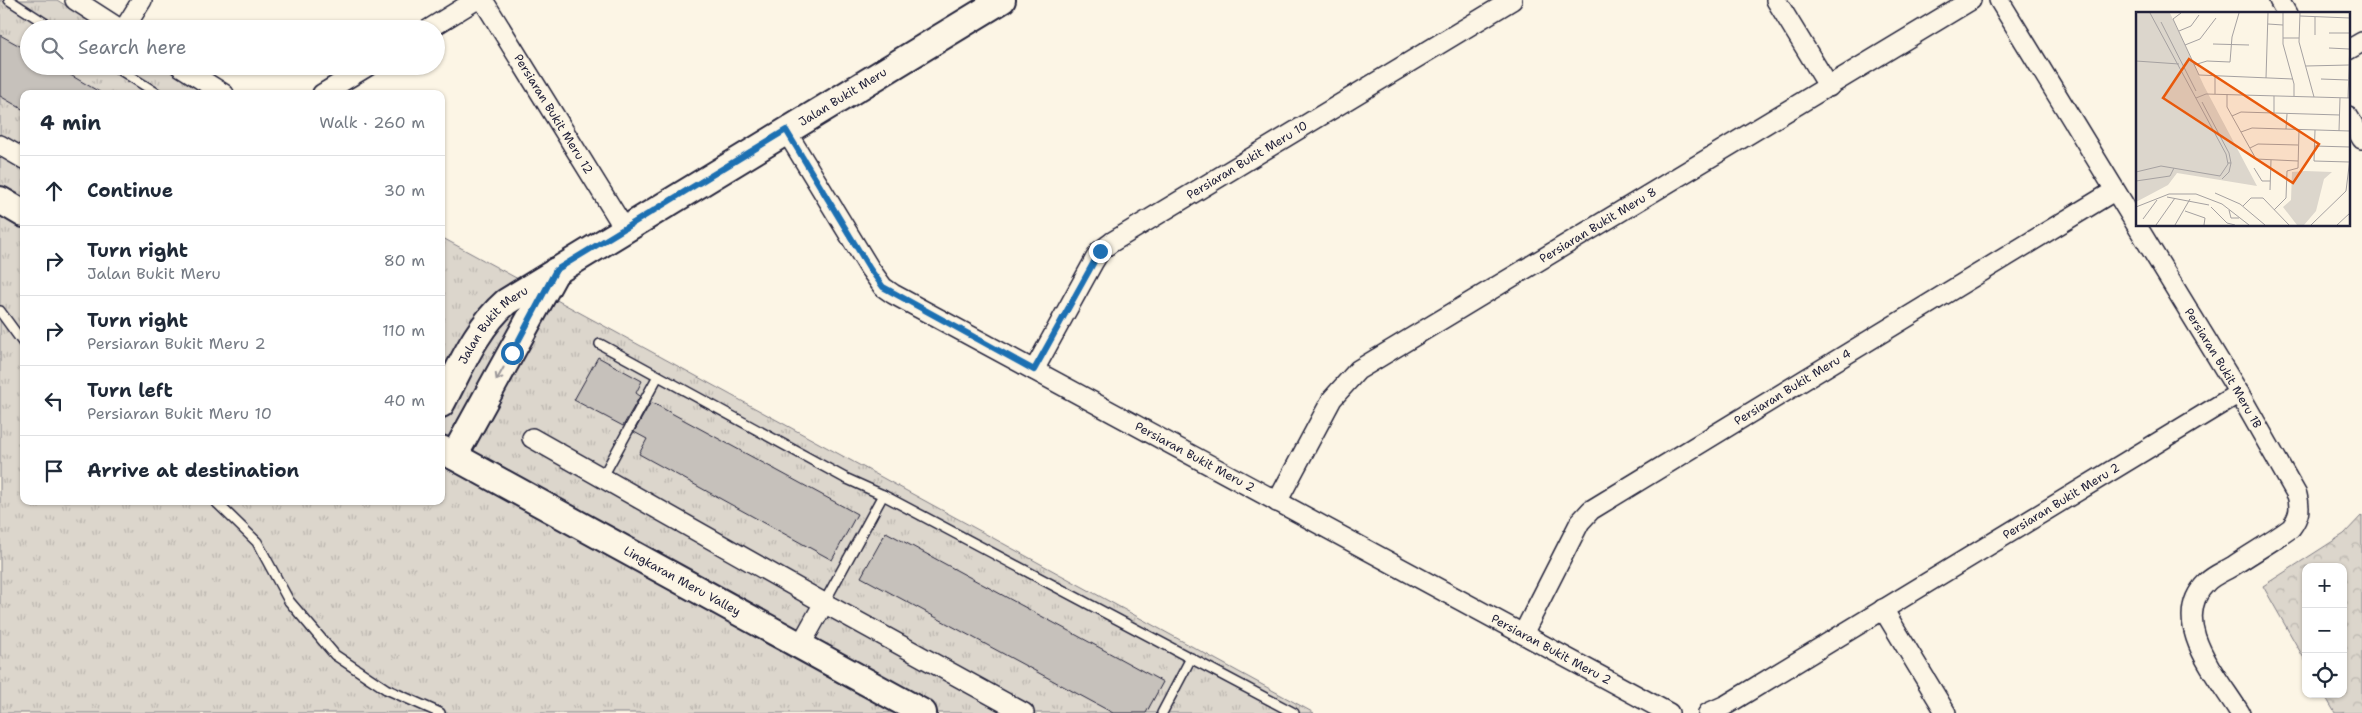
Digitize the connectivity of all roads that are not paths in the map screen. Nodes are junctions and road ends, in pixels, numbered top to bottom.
1 (9, 0) edge
2 (75, 0) edge
3 (142, 0) edge
4 (476, 0) edge
5 (483, 0) edge
6 (1002, 0) edge
7 (1512, 0) edge
8 (1776, 0) edge
9 (1971, 0) edge
10 (1999, 0) edge
11 (2279, 0) edge
12 (2286, 12) edge
13 (40, 20) edge
14 (106, 20) edge
15 (130, 20) edge
16 (444, 20) edge
17 (2362, 42) edge
18 (2350, 49) edge
19 (128, 75) edge
20 (194, 75) edge
21 (353, 75) edge
22 (1828, 87) junction
23 (150, 90) edge
24 (218, 90) edge
25 (329, 90) edge
26 (2350, 119) edge
27 (786, 130) junction
28 (2362, 139) edge
29 (0, 145) edge
30 (20, 157) edge
31 (2114, 190) junction
32 (0, 200) edge
33 (20, 212) edge
34 (2136, 226) edge
35 (2136, 226) edge
36 (624, 228) junction
37 (556, 270) junction
38 (0, 311) edge
39 (20, 338) edge
40 (600, 344) dead end
41 (1034, 370) junction
42 (658, 376) junction
43 (2239, 393) junction
44 (445, 396) edge
45 (532, 438) dead end
46 (448, 453) edge
47 (602, 478) junction
48 (883, 495) junction
49 (1277, 502) junction
50 (219, 505) edge
51 (824, 603) junction
52 (1883, 609) junction
53 (1523, 634) junction
54 (800, 646) junction
55 (1191, 658) junction
56 (440, 713) edge
57 (923, 713) edge
58 (1024, 713) edge
59 (1162, 713) edge
60 (1294, 713) edge
61 (1669, 713) edge
62 (1708, 713) edge
63 (1946, 713) edge
64 (2240, 713) edge

1 - 13 lane
2 - 14 street
3 - 15 street
4 - 16 street
5 - 36 street, Persiaran Bukit Meru 12
6 - 27 street, Jalan Bukit Meru
7 - 41 street, Persiaran Bukit Meru 10
8 - 22 street
9 - 22 street, Persiaran Bukit Meru 8
10 - 31 street, Persiaran Bukit Meru 1B
11 - 12 street
17 - 18 street
19 - 23 lane
20 - 24 street
21 - 25 street
22 - 49 street, Persiaran Bukit Meru 8
26 - 28 street
27 - 36 street, Jalan Bukit Meru
27 - 41 street, Persiaran Bukit Meru 2
29 - 30 street
31 - 34 street, Persiaran Bukit Meru 1B
31 - 53 street, Persiaran Bukit Meru 4
32 - 33 street
35 - 43 street, Persiaran Bukit Meru 1B
36 - 37 street, Jalan Bukit Meru
37 - 44 street, Jalan Bukit Meru
37 -> 46 street
38 - 39 lane
40 - 42 lane
41 - 49 street, Persiaran Bukit Meru 2
42 - 47 lane
42 - 48 lane
43 - 52 street, Persiaran Bukit Meru 2
43 - 64 street, Persiaran Bukit Meru 1B
45 - 47 street
46 - 54 street, Lingkaran Meru Valley
47 - 51 street
48 - 51 lane
48 - 55 lane
49 - 53 street, Persiaran Bukit Meru 2
50 - 56 lane
51 - 54 street
51 - 58 street
52 - 62 street, Persiaran Bukit Meru 2
52 - 63 street
53 - 61 street, Persiaran Bukit Meru 2
54 - 57 street, Lingkaran Meru Valley
55 - 59 lane
55 - 60 lane

